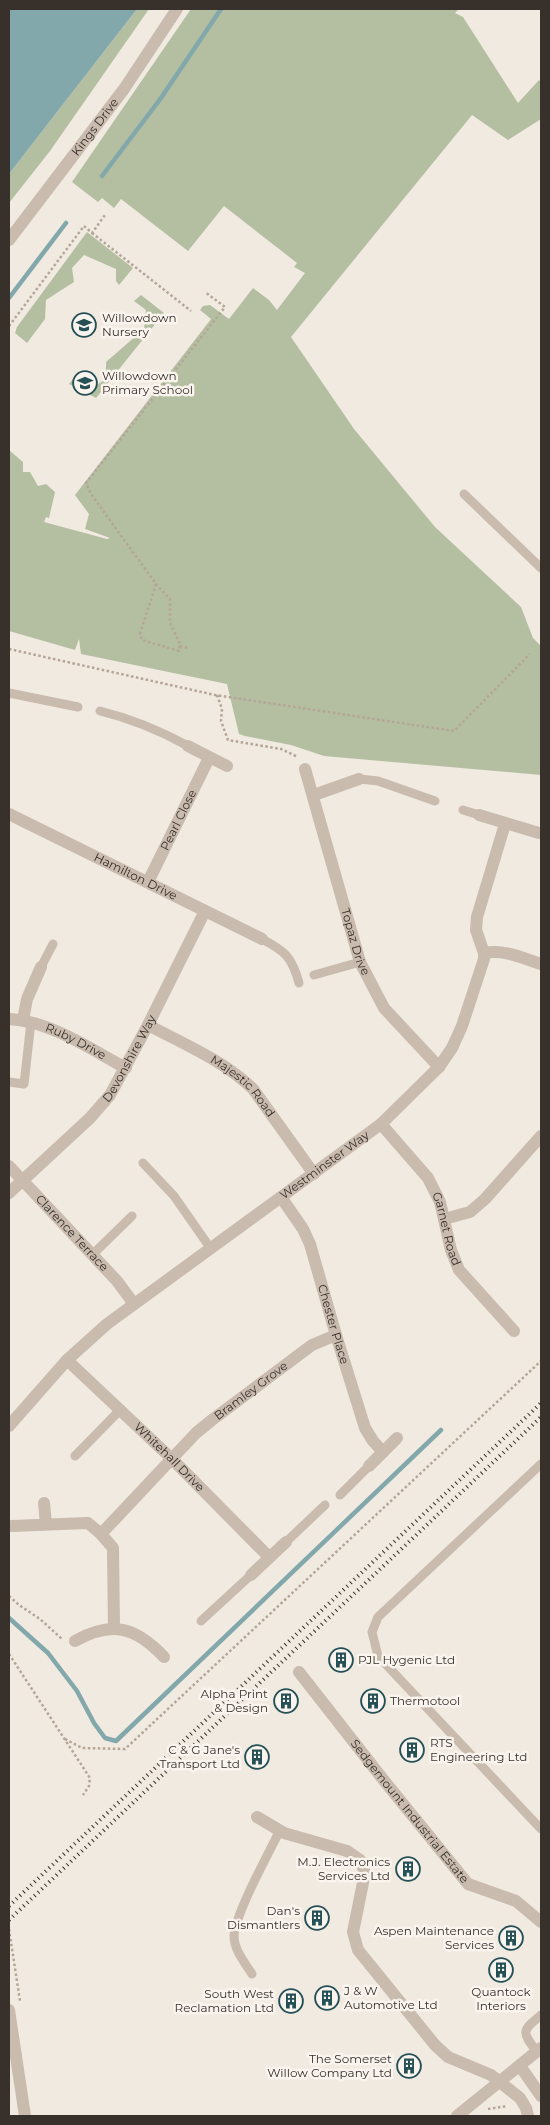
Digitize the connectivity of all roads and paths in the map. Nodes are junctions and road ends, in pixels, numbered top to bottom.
1 (177, 9) edge
2 (105, 215) dead end
3 (92, 233) junction
4 (9, 240) edge
5 (205, 292) dead end
6 (191, 311) dead end
7 (9, 326) edge
8 (464, 494) dead end
9 (541, 568) edge
10 (156, 584) junction
11 (180, 646) junction
12 (188, 648) dead end
13 (9, 649) edge
14 (530, 654) dead end
15 (9, 693) edge
16 (218, 696) junction
17 (78, 707) dead end
18 (100, 711) dead end
19 (188, 746) joint
20 (209, 758) junction
21 (227, 766) dead end
22 (305, 769) joint
23 (359, 779) joint
24 (314, 794) junction
25 (435, 801) dead end
26 (463, 810) dead end
27 (9, 814) edge
28 (478, 815) joint
29 (506, 824) junction
30 (540, 834) edge
31 (148, 882) junction
32 (205, 911) junction
33 (262, 939) joint
34 (53, 944) dead end
35 (484, 952) junction
36 (360, 962) junction
37 (541, 964) edge
38 (41, 967) joint
39 (314, 975) dead end
40 (299, 983) dead end
41 (9, 1019) edge
42 (27, 1021) junction
43 (148, 1025) junction
44 (439, 1067) junction
45 (126, 1068) junction
46 (9, 1082) edge
47 (382, 1124) junction
48 (541, 1136) edge
49 (143, 1163) dead end
50 (9, 1166) edge
51 (314, 1174) junction
52 (22, 1180) junction
53 (9, 1193) edge
54 (281, 1197) junction
55 (132, 1216) dead end
56 (444, 1220) junction
57 (211, 1249) junction
58 (92, 1255) junction
59 (134, 1304) junction
60 (514, 1331) dead end
61 (336, 1335) junction
62 (67, 1360) junction
63 (541, 1361) edge
64 (121, 1408) junction
65 (9, 1426) edge
66 (397, 1438) dead end
67 (383, 1452) junction
68 (75, 1456) dead end
69 (172, 1459) junction
70 (541, 1464) edge
71 (369, 1466) joint
72 (340, 1494) dead end
73 (44, 1503) dead end
74 (325, 1505) dead end
75 (46, 1524) junction
76 (12, 1526) dead end
77 (101, 1534) junction
78 (286, 1542) joint
79 (269, 1557) junction
80 (251, 1575) joint
81 (9, 1596) edge
82 (202, 1621) dead end
83 (114, 1628) junction
84 (75, 1642) joint
85 (9, 1654) edge
86 (164, 1656) dead end
87 (299, 1672) dead end
88 (65, 1739) junction
89 (83, 1795) dead end
90 (257, 1818) dead end
91 (541, 1829) edge
92 (280, 1830) junction
93 (541, 1922) edge
94 (9, 1929) edge
95 (252, 1974) dead end
96 (19, 1992) dead end
97 (9, 2010) edge
98 (541, 2015) edge
99 (539, 2050) edge
100 (520, 2066) junction
101 (500, 2083) junction
102 (541, 2096) edge
103 (513, 2107) dead end
104 (486, 2109) dead end
105 (25, 2116) edge
106 (458, 2116) edge
107 (528, 2116) edge

1 - 4 street, Kings Drive
2 - 3 path
3 - 6 path
3 - 7 path
5 - 10 path
8 - 9 lane
10 - 11 path
10 - 11 path
11 - 12 path
13 - 16 path
14 - 16 path
15 - 17 lane
16 - 22 path
18 - 19 lane
19 - 20 street
20 - 21 street
20 - 31 street, Pearl Close
22 - 24 street, Topaz Drive
23 - 24 street
23 - 25 lane
24 - 36 street, Topaz Drive
26 - 28 lane
27 - 31 street, Hamilton Drive
28 - 29 street
29 - 30 street
29 - 35 street
31 - 32 street, Hamilton Drive
32 - 33 street, Hamilton Drive
32 - 43 street, Devonshire Way
33 - 40 lane
34 - 38 lane
35 - 37 street
35 - 44 street, Westminster Way
36 - 39 lane
36 - 44 street, Topaz Drive
38 - 42 street
41 - 42 street, Ruby Drive
42 - 45 street, Ruby Drive
42 - 46 lane
43 - 45 street, Devonshire Way
43 - 51 street, Majestic Road
44 - 47 street, Westminster Way
45 - 52 street, Devonshire Way
47 - 51 street, Westminster Way
47 - 56 street, Garnet Road
48 - 56 street
49 - 57 lane
50 - 52 street, Clarence Terrace
51 - 54 street, Westminster Way
52 - 53 street, Devonshire Way
52 - 58 street, Clarence Terrace
54 - 57 street, Westminster Way
54 - 61 street, Chester Place
55 - 58 lane
56 - 60 street, Garnet Road
57 - 59 street, Westminster Way
58 - 59 street, Clarence Terrace
59 - 62 street, Westminster Way
61 - 67 street, Chester Place
61 - 69 street, Bramley Grove
62 - 64 street, Whitehall Drive
62 - 65 street, Westminster Way
63 - 88 path
64 - 68 lane
64 - 69 street, Whitehall Drive
66 - 67 street
67 - 71 street
69 - 77 street, Bramley Grove
69 - 79 street, Whitehall Drive
70 - 91 lane
71 - 72 lane
73 - 75 street
74 - 78 lane
75 - 76 street
75 - 77 street
77 - 83 street
78 - 79 street
79 - 80 street
80 - 82 lane
81 - 84 path
83 - 84 street
83 - 86 street
85 - 88 path
87 - 93 street, Sedgemount Industrial Estate
88 - 89 path
90 - 92 street
92 - 95 lane
92 - 101 street
94 - 96 path
97 - 105 street
98 - 99 lane
99 - 100 street
100 - 101 street
100 - 102 street
101 - 106 street
101 - 107 street
103 - 104 path

